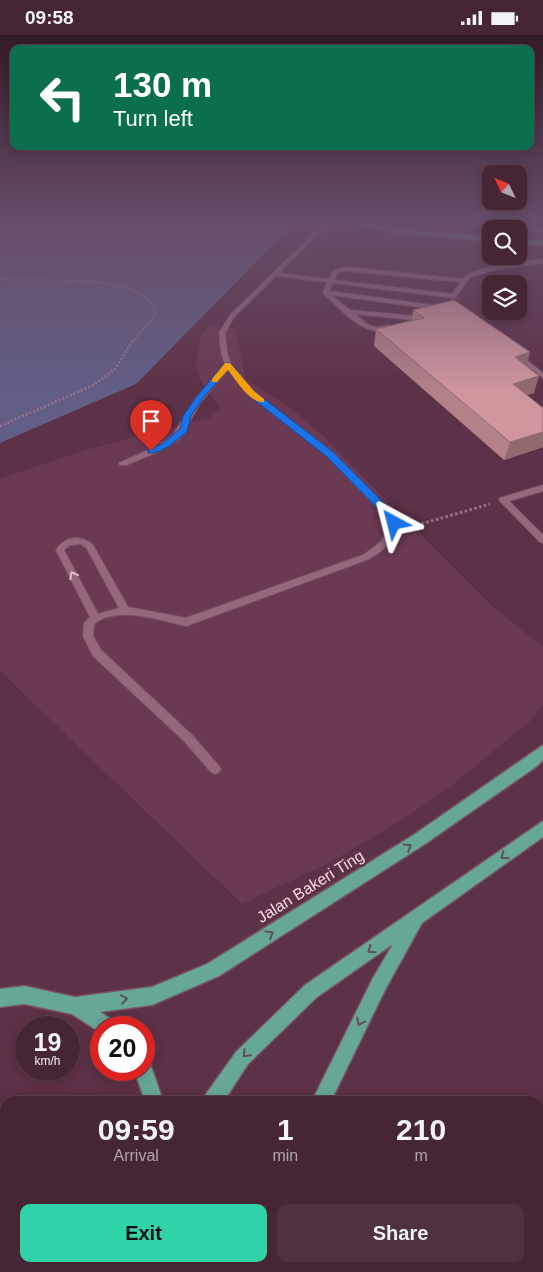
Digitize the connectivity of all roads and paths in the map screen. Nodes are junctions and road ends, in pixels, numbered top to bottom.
1 (273, 277) edge
2 (301, 277) edge
3 (333, 277) edge
4 (421, 277) edge
5 (467, 277) edge
6 (0, 279) edge
7 (331, 280) junction
8 (463, 281) junction
9 (325, 291) junction
10 (450, 308) edge
11 (349, 311) junction
12 (433, 317) edge
13 (424, 319) junction
14 (406, 323) edge
15 (397, 325) edge
16 (513, 352) edge
17 (228, 365) junction
18 (543, 376) edge
19 (0, 426) edge
20 (123, 463) dead end
21 (543, 488) edge
22 (504, 500) junction
23 (392, 532) junction
24 (543, 540) edge
25 (125, 610) junction
26 (95, 618) junction
27 (543, 751) edge
28 (215, 769) dead end
29 (543, 828) edge
30 (417, 917) junction
31 (0, 999) edge
32 (76, 1006) junction
33 (91, 1016) edge
34 (147, 1081) edge
35 (152, 1096) edge
36 (216, 1096) edge
37 (323, 1096) edge

1 - 17 lane
2 - 7 lane
3 - 7 lane
4 - 8 lane
5 - 8 lane
6 - 19 path
7 - 8 lane
7 - 9 lane
9 - 10 lane
9 - 11 lane
11 - 13 lane
11 - 15 lane
12 - 13 lane
13 - 14 lane
16 - 18 lane
17 - 20 lane
17 - 23 lane
21 - 22 lane
22 - 23 path
22 - 24 lane
23 - 25 lane
25 - 26 lane
26 -> 25 lane
26 - 28 lane
32 -> 27 main road, Jalan Bakeri Ting
29 -> 30 main road
30 -> 36 main road
30 -> 37 main road
31 - 32 main road
32 - 33 main road
34 - 35 main road

